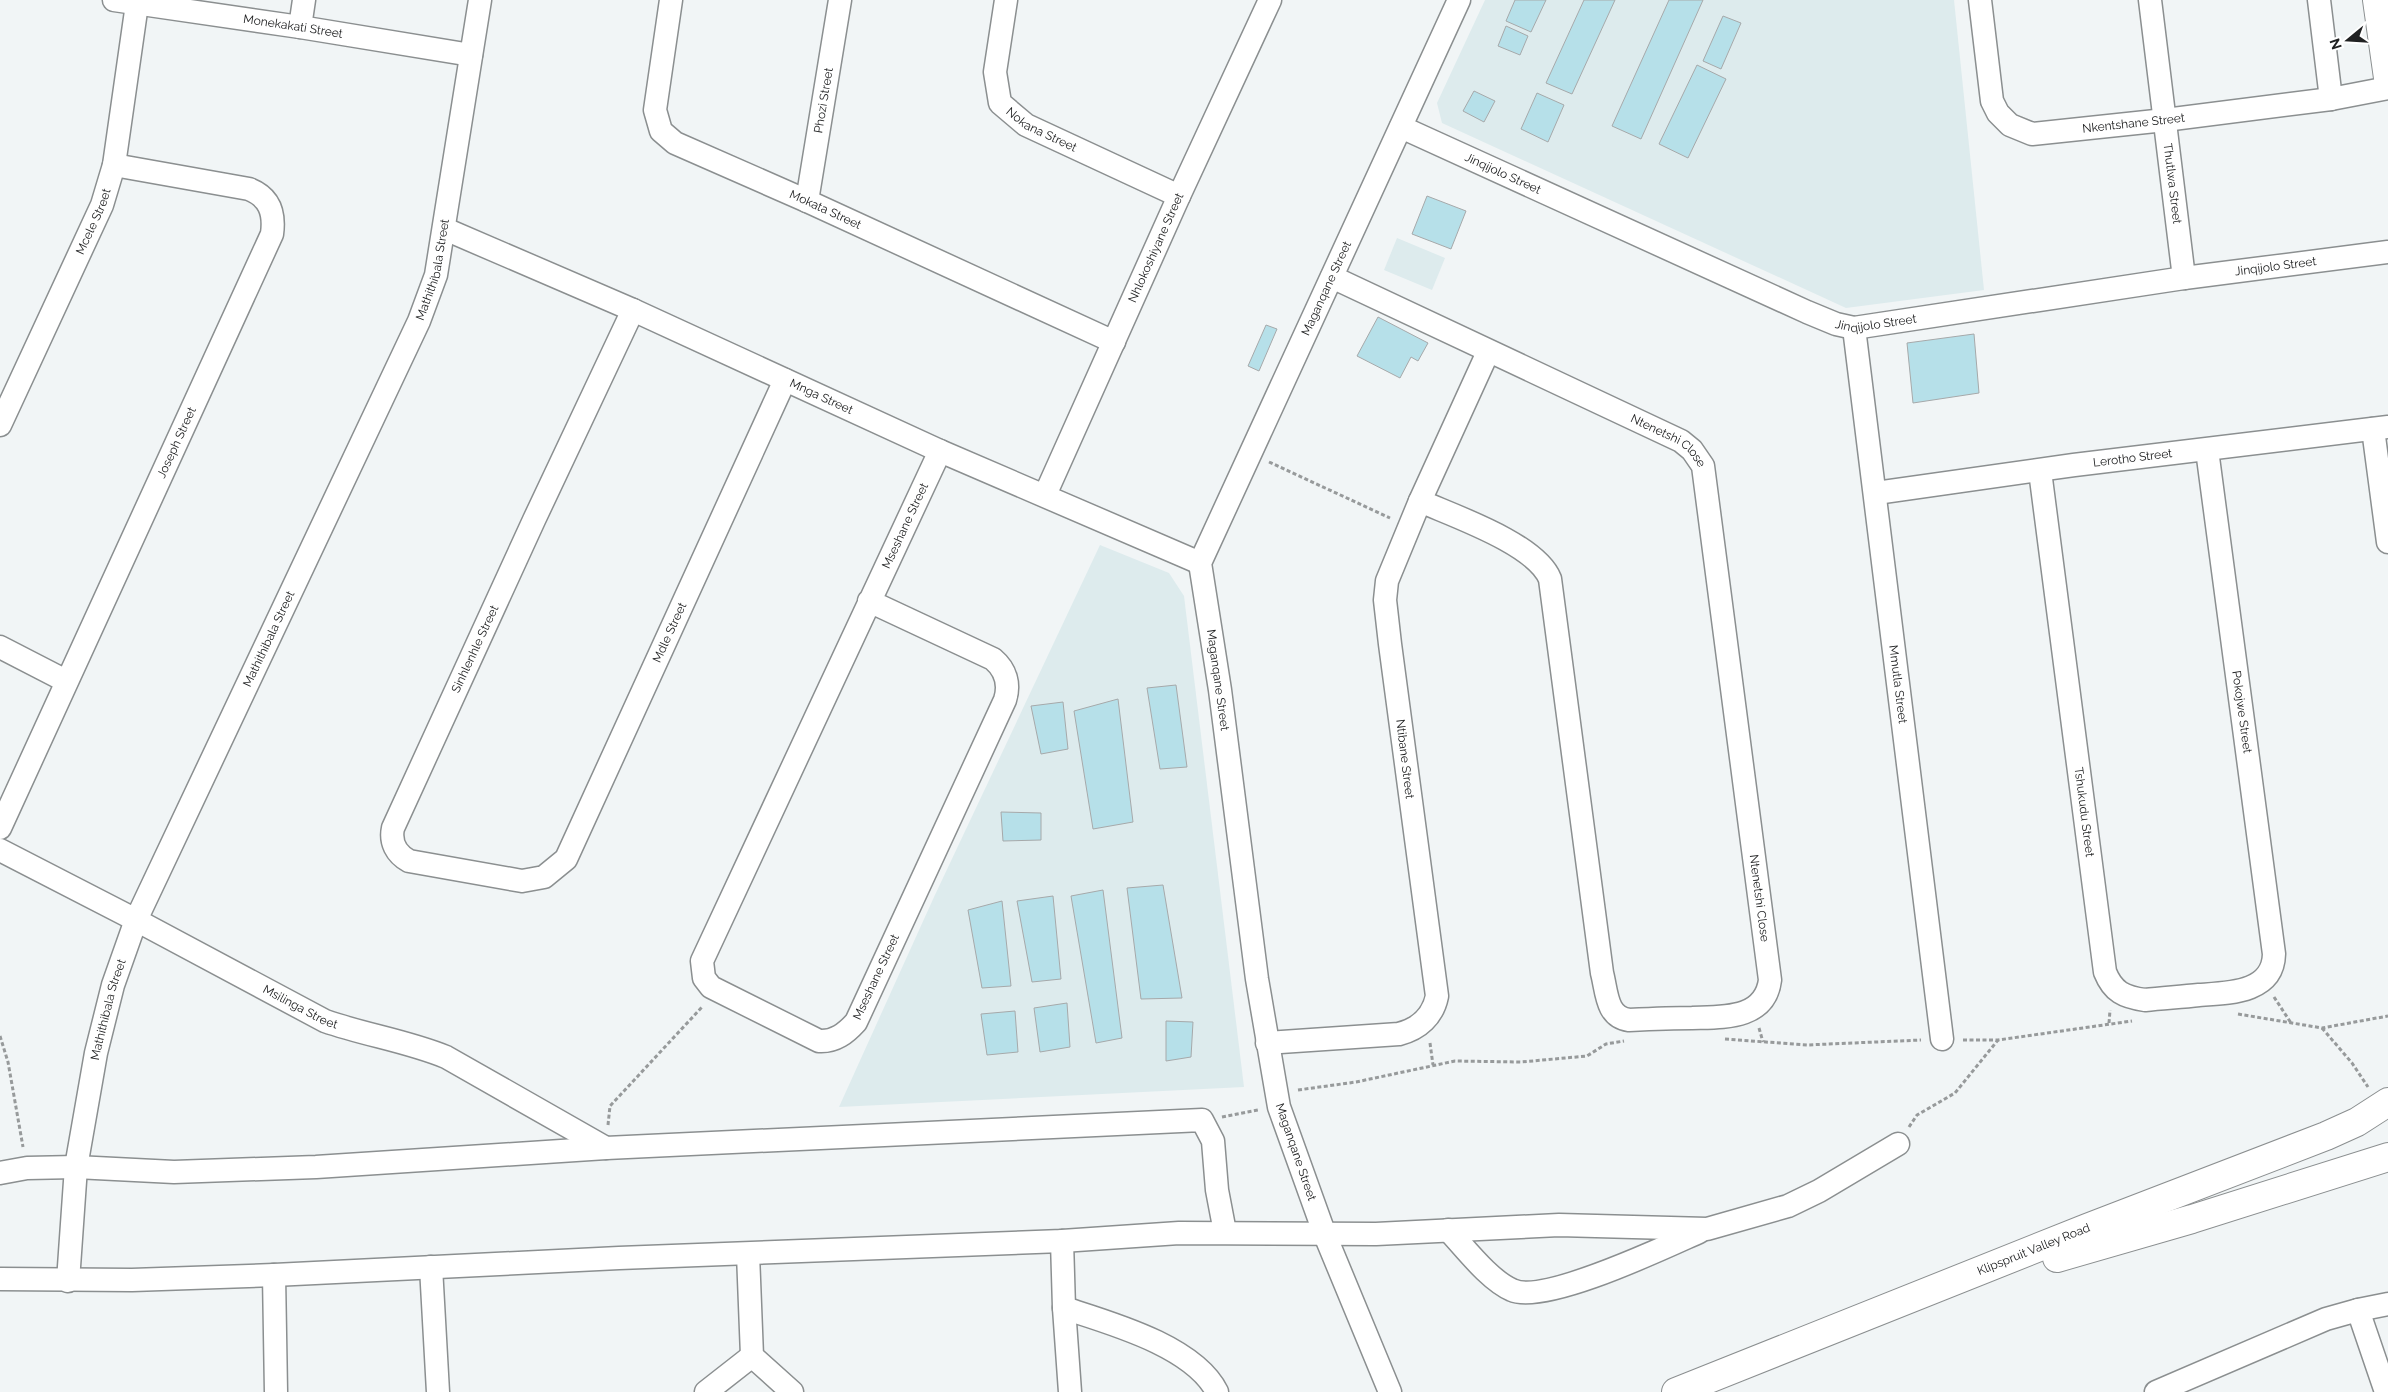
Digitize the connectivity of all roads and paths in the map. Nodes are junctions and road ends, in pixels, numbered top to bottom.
1 (114, 0) edge
2 (304, 0) edge
3 (480, 0) edge
4 (671, 0) edge
5 (840, 0) edge
6 (1006, 0) edge
7 (1270, 0) edge
8 (1458, 0) edge
9 (1980, 0) edge
10 (2150, 0) edge
11 (2319, 0) edge
12 (2377, 0) edge
13 (137, 4) junction
14 (300, 27) junction
15 (471, 56) junction
16 (2388, 78) edge
17 (2388, 88) edge
18 (2331, 99) junction
19 (2165, 120) junction
20 (1401, 127) junction
21 (114, 165) junction
22 (1179, 196) junction
23 (807, 201) junction
24 (445, 229) junction
25 (2388, 252) edge
26 (1332, 277) junction
27 (2184, 278) junction
28 (633, 310) junction
29 (1854, 328) junction
30 (1114, 342) junction
31 (1488, 352) junction
32 (785, 380) junction
33 (0, 425) edge
34 (2381, 428) edge
35 (2207, 450) junction
36 (940, 451) junction
37 (1250, 454) junction
38 (2040, 470) junction
39 (1876, 493) junction
40 (1045, 495) junction
41 (1420, 501) junction
42 (1409, 527) junction
43 (2388, 542) edge
44 (1200, 563) junction
45 (869, 601) junction
46 (0, 647) edge
47 (66, 681) junction
48 (0, 828) edge
49 (0, 850) edge
50 (544, 877) joint
51 (136, 920) junction
52 (2266, 977) junction
53 (718, 991) junction
54 (2233, 1014) dead end
55 (2388, 1016) edge
56 (2138, 1020) dead end
57 (2292, 1023) junction
58 (2322, 1028) junction
59 (0, 1036) edge
60 (1724, 1039) dead end
61 (1942, 1039) junction
62 (1998, 1040) junction
63 (1626, 1041) dead end
64 (1267, 1043) junction
65 (2381, 1098) edge
66 (1278, 1100) junction
67 (1202, 1120) junction
68 (1898, 1144) joint
69 (606, 1148) junction
70 (2388, 1157) edge
71 (76, 1167) junction
72 (27, 1168) junction
73 (0, 1173) edge
74 (1707, 1229) junction
75 (1448, 1230) junction
76 (1225, 1232) junction
77 (1325, 1234) junction
78 (1062, 1241) junction
79 (748, 1254) junction
80 (431, 1267) junction
81 (274, 1274) junction
82 (0, 1279) edge
83 (68, 1281) junction
84 (2388, 1304) edge
85 (1064, 1308) junction
86 (2358, 1310) junction
87 (752, 1356) junction
88 (276, 1392) edge
89 (438, 1392) edge
90 (706, 1392) edge
91 (792, 1392) edge
92 (1070, 1392) edge
93 (1218, 1392) edge
94 (1390, 1392) edge
95 (1676, 1392) edge
96 (1712, 1392) edge
97 (2156, 1392) edge
98 (2386, 1392) edge

1 - 13 street, Monekakati Street
2 - 14 street
3 - 15 street, Mathithibala Street
4 - 23 street, Mokata Street
5 - 23 street, Phozi Street
6 - 22 street, Nokana Street
7 - 22 street, Nhlokoshiyane Street
8 - 20 street, Maganqane Street
9 - 19 street, Nkentshane Street
10 - 19 street, Thutlwa Street
11 - 18 street
12 - 16 street
13 - 14 street, Monekakati Street
13 - 21 street, Mcele Street
14 - 15 street, Monekakati Street
15 - 24 street, Mathithibala Street
17 - 18 street, Nkentshane Street
18 - 19 street, Nkentshane Street
19 - 27 street, Thutlwa Street
20 - 26 street, Maganqane Street
20 - 29 street, Jinqijolo Street
21 - 33 street, Mcele Street
21 - 47 street, Joseph Street
22 - 30 street, Nhlokoshiyane Street
23 - 30 street, Mokata Street
24 - 28 street, Mnga Street
24 - 51 street, Mathithibala Street
25 - 27 street, Jinqijolo Street
26 - 31 street, Ntenetshi Close
26 - 37 street, Maganqane Street
27 - 29 street, Jinqijolo Street
28 - 32 street, Mnga Street
28 - 50 street, Sinhlenhle Street
29 - 39 street, Mmutla Street
30 - 40 street, Nhlokoshiyane Street
31 - 41 street, Ntibane Street
31 - 41 street, Ntenetshi Close
32 - 36 street, Mnga Street
32 - 50 street, Mdle Street
34 - 35 street, Lerotho Street
34 - 43 street
35 - 38 street, Lerotho Street
35 - 52 street, Pokojwe Street
36 - 40 street, Mnga Street
36 - 45 street, Mseshane Street
37 - 42 path
37 - 44 street, Maganqane Street
38 - 39 street, Lerotho Street
38 - 52 street, Tshukudu Street
39 - 61 street, Mmutla Street
40 - 44 street, Mnga Street
41 - 42 street, Ntibane Street
42 - 64 street, Ntibane Street
44 - 64 street, Maganqane Street
45 - 53 street, Mseshane Street
45 - 53 street, Mseshane Street
46 - 47 street
47 - 48 street, Joseph Street
49 - 51 street, Msilinga Street
51 - 69 street, Msilinga Street
51 - 71 street, Mathithibala Street
52 - 57 path
53 - 69 path
54 - 57 path
55 - 58 path
56 - 62 path
57 - 58 path
58 - 65 path
59 - 72 path
60 - 61 path
61 - 62 path
62 - 68 path
63 - 66 path
64 - 66 street, Maganqane Street
65 - 95 street, Klipspruit Valley Road
66 - 67 path
66 - 77 street, Maganqane Street
67 - 69 street
67 - 76 street
68 - 74 street
69 - 71 street
70 - 96 street, Klipspruit Valley Road
71 - 72 street
71 - 83 street, Mathithibala Street
72 - 73 street
74 - 75 street
74 - 75 street
75 - 77 street
76 - 77 street
76 - 78 street
77 - 94 street, Maganqane Street
78 - 79 street
78 - 85 street
79 - 80 street
79 - 87 street
80 - 81 street
80 - 89 street
81 - 83 street
81 - 88 street
82 - 83 street
84 - 86 street
85 - 92 street
85 - 93 street
86 - 97 street
86 - 98 street
87 - 90 street
87 - 91 street

